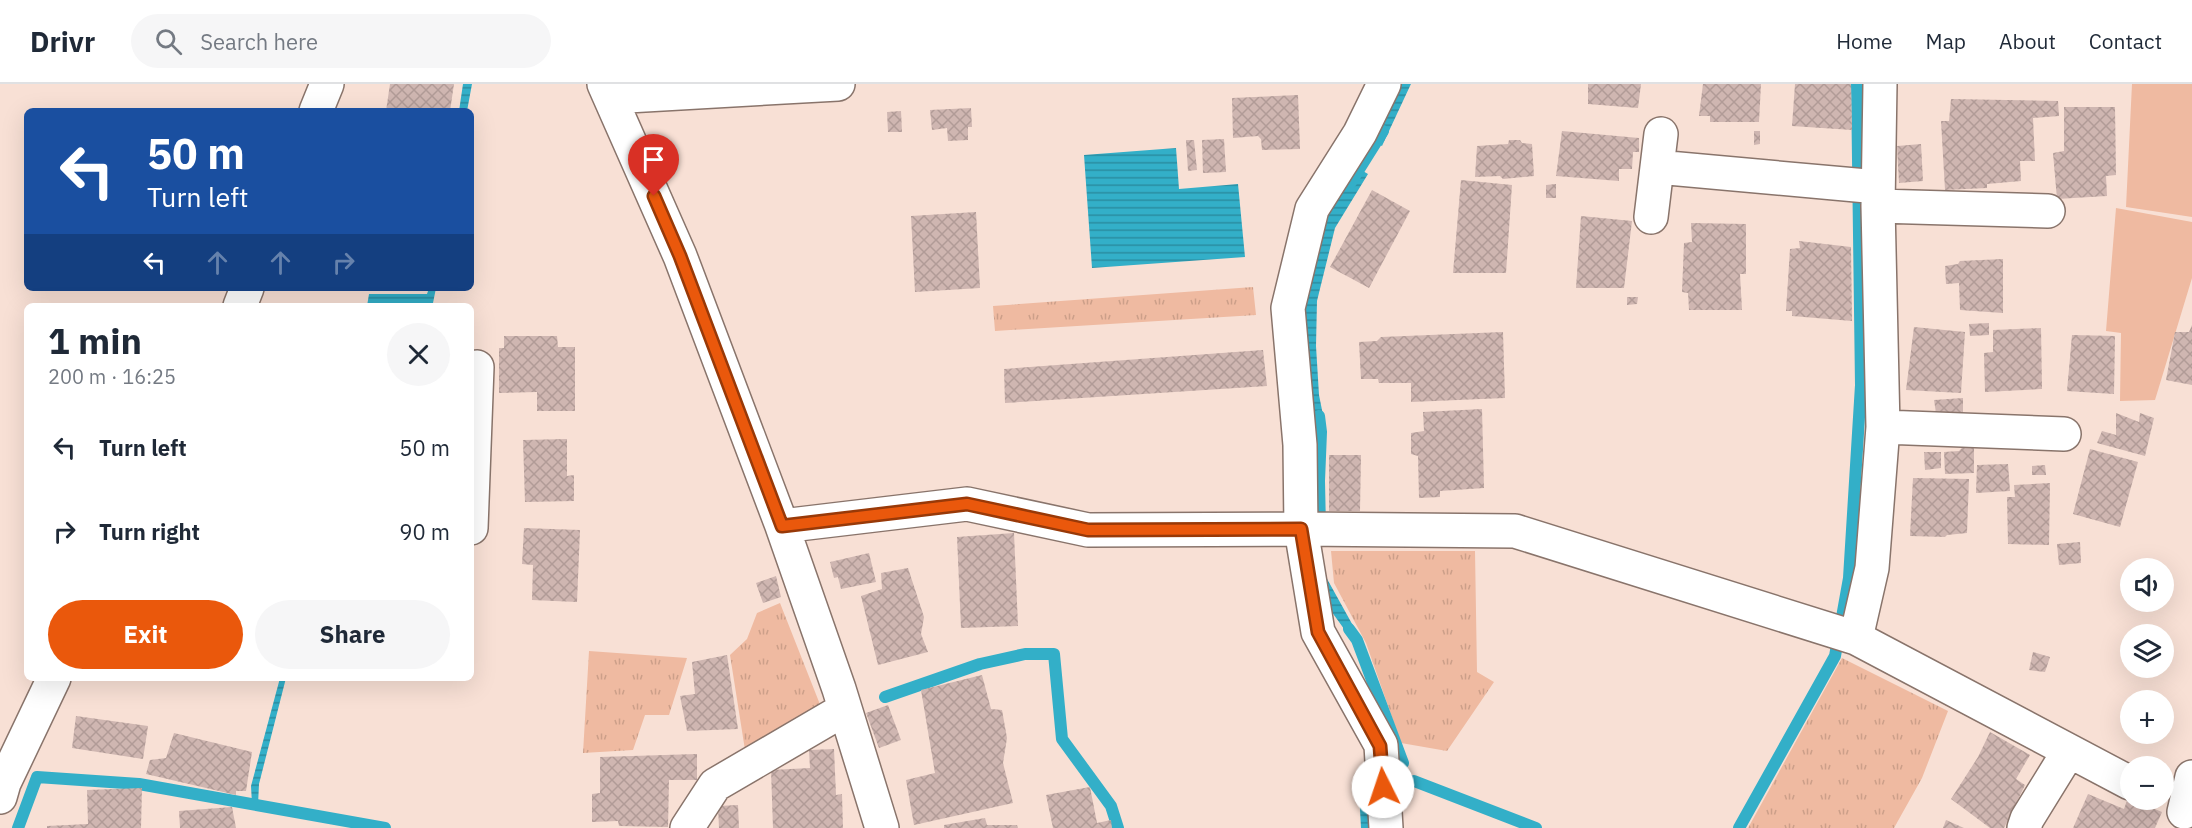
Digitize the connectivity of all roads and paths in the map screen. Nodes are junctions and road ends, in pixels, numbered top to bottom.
1 (327, 84) edge
2 (838, 84) edge
3 (1384, 84) edge
4 (1880, 84) edge
5 (607, 90) edge
6 (317, 108) edge
7 (1661, 134) dead end
8 (1657, 167) junction
9 (1878, 196) junction
10 (2048, 211) dead end
11 (1651, 217) dead end
12 (477, 367) dead end
13 (1883, 427) junction
14 (2064, 434) dead end
15 (474, 448) edge
16 (782, 526) junction
17 (1301, 529) junction
18 (1856, 638) junction
19 (53, 681) edge
20 (845, 709) junction
21 (2070, 751) junction
22 (2192, 777) edge
23 (2120, 778) edge
24 (1, 787) edge
25 (2179, 809) edge
26 (687, 828) edge
27 (882, 828) edge
28 (1386, 828) edge
29 (2024, 828) edge

1 - 6 street
2 - 5 street
3 - 17 street
4 - 9 street
5 - 16 street
7 - 8 street
8 - 9 street
8 - 11 street
9 - 10 street
9 - 13 street
12 - 15 street
13 - 14 street
13 - 18 street
16 - 17 street
16 - 20 street
17 - 18 street
17 - 28 street
18 - 21 street
19 - 24 street
20 - 26 street
20 - 27 street
21 - 23 street
21 - 29 street
22 - 25 street

